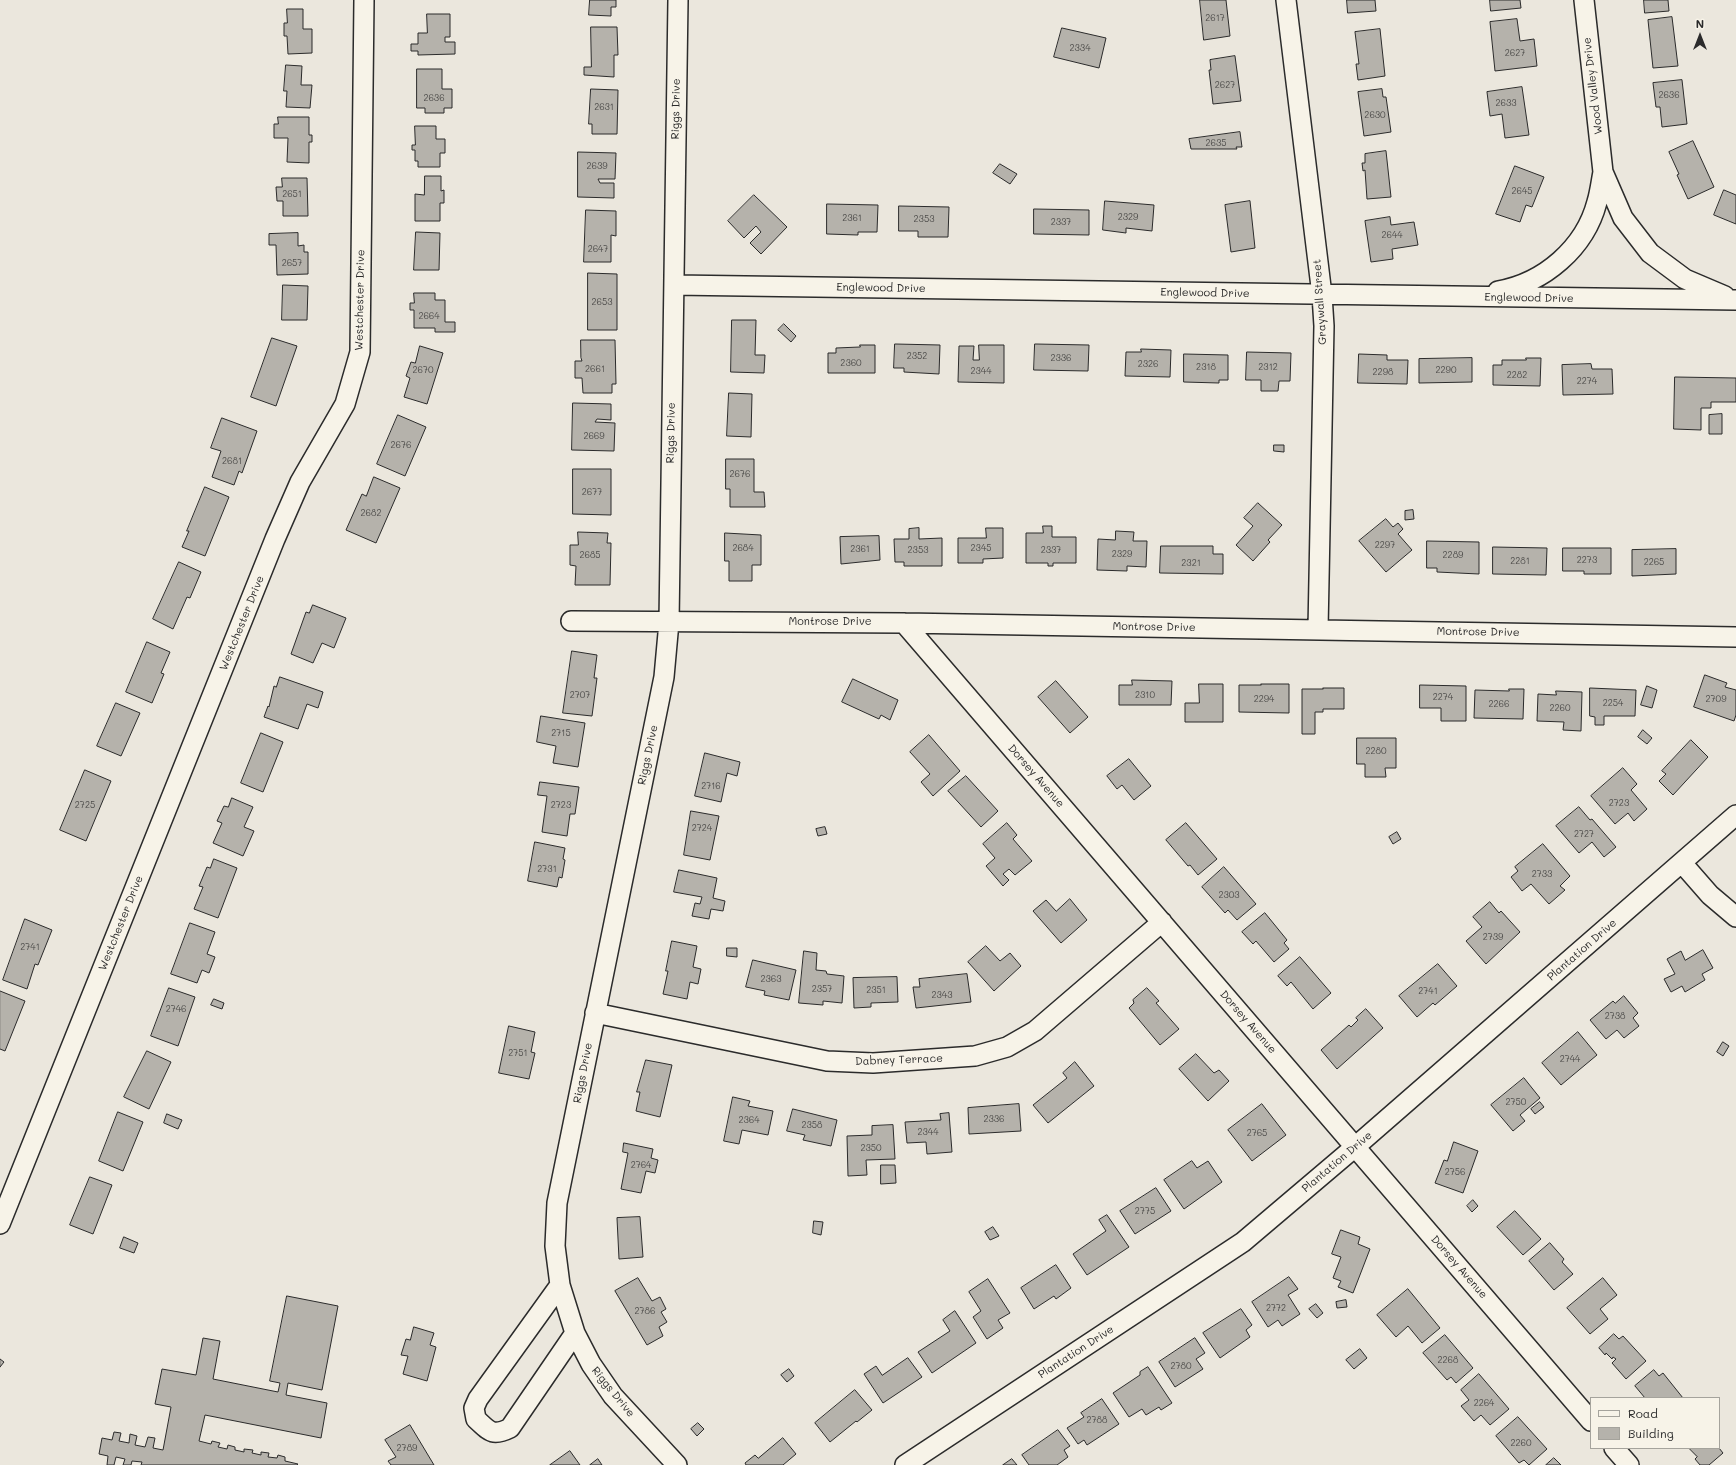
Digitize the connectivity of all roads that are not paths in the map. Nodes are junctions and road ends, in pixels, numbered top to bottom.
1 (364, 0) edge
2 (678, 0) edge
3 (1286, 0) edge
4 (1584, 0) edge
5 (1603, 172) junction
6 (674, 285) junction
7 (1322, 295) junction
8 (1418, 296) junction
9 (1735, 300) edge
10 (571, 620) dead end
11 (668, 622) junction
12 (904, 623) junction
13 (1318, 629) junction
14 (1736, 637) edge
15 (1736, 815) edge
16 (1682, 863) junction
17 (1736, 917) edge
18 (1162, 922) junction
19 (595, 1014) junction
20 (1355, 1147) junction
21 (0, 1224) edge
22 (560, 1285) junction
23 (575, 1333) junction
24 (1590, 1420) edge
25 (1615, 1449) edge
26 (677, 1465) edge
27 (905, 1465) edge
28 (1629, 1465) edge

1 - 21 street, Westchester Drive
2 - 6 street, Riggs Drive
3 - 7 street, Graywall Street
4 - 5 street, Wood Valley Drive
5 - 8 street, Wood Valley Drive
5 - 9 street, Wood Valley Drive
6 - 7 street, Englewood Drive
6 - 11 street, Riggs Drive
7 - 8 street, Englewood Drive
7 - 13 street, Graywall Street
8 - 9 street, Englewood Drive
10 - 11 street, Montrose Drive
11 - 12 street, Montrose Drive
11 - 19 street, Riggs Drive
12 - 13 street, Montrose Drive
12 - 18 street, Dorsey Avenue
13 - 14 street, Montrose Drive
15 - 16 street, Plantation Drive
16 - 17 street
16 - 20 street, Plantation Drive
18 - 19 street, Dabney Terrace
18 - 20 street, Dorsey Avenue
19 - 22 street, Riggs Drive
20 - 24 street, Dorsey Avenue
20 - 27 street, Plantation Drive
22 - 23 street, Riggs Drive
22 - 23 street
23 - 26 street, Riggs Drive
25 - 28 street

